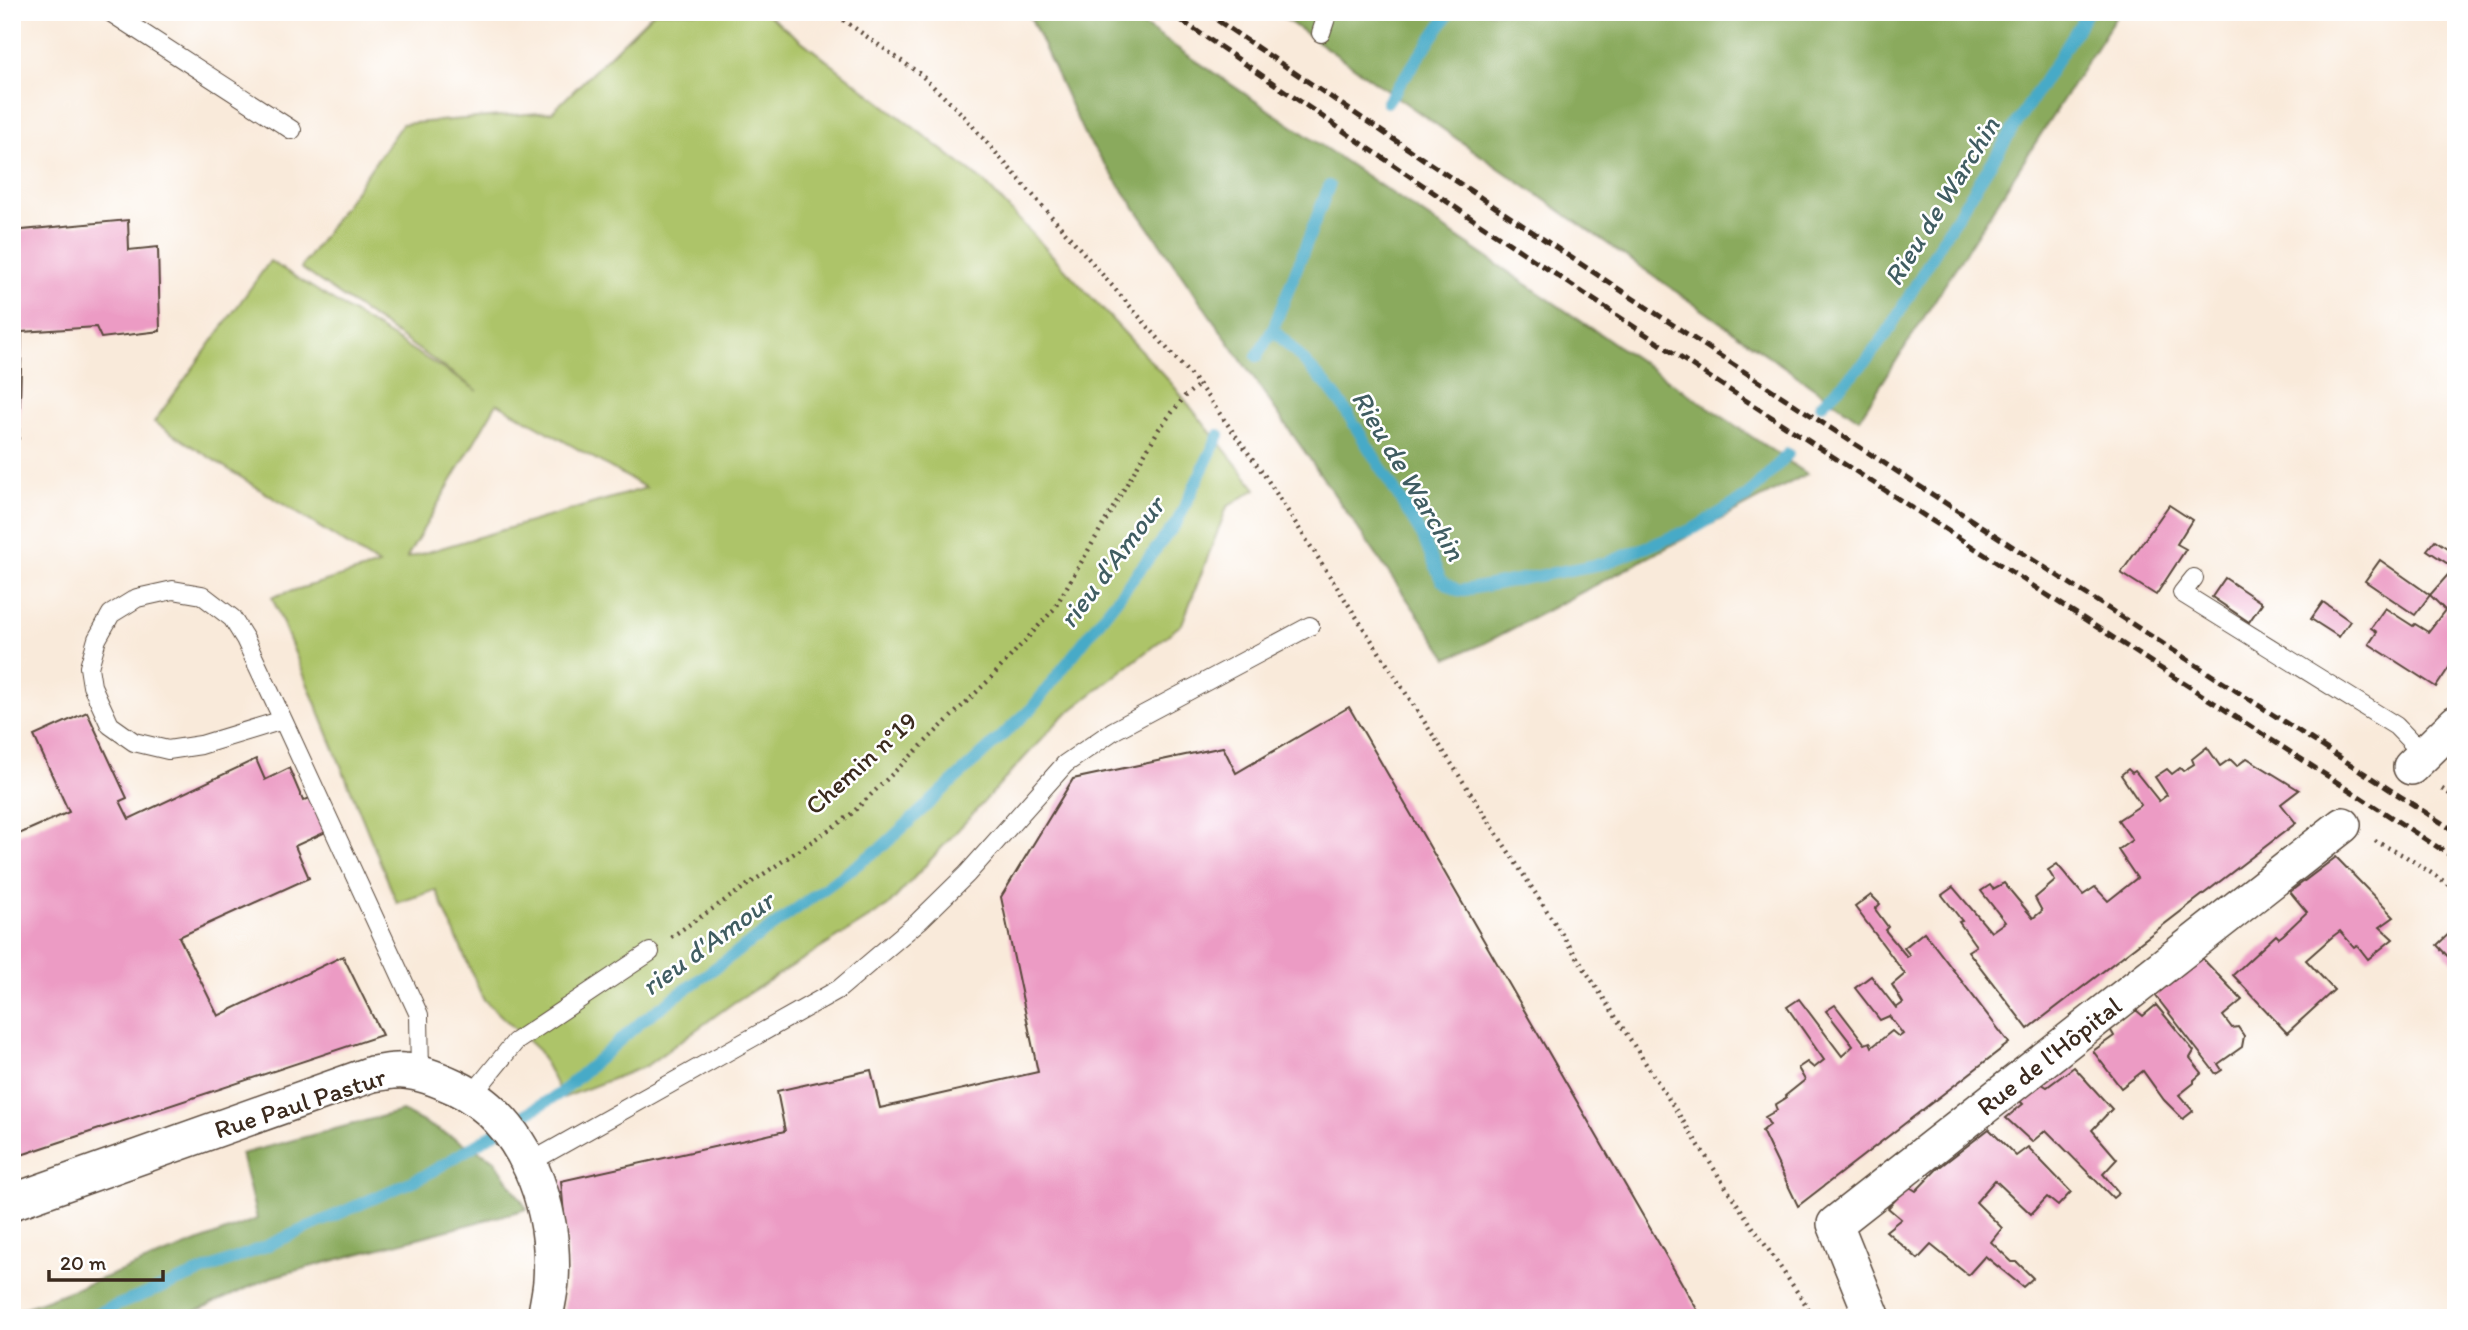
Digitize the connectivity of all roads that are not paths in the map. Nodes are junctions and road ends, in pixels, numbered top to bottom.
1 (110, 12) edge
2 (1328, 12) edge
3 (1321, 33) dead end
4 (292, 130) dead end
5 (2194, 578) dead end
6 (1310, 626) dead end
7 (283, 720) junction
8 (2456, 723) edge
9 (2417, 761) joint
10 (2343, 825) road end
11 (650, 952) road end
12 (419, 1074) junction
13 (472, 1095) junction
14 (528, 1163) junction
15 (12, 1202) edge
16 (545, 1318) edge
17 (1873, 1318) edge

1 - 4 lane
2 - 3 lane
5 - 9 lane
6 - 14 lane
7 - 7 lane
7 - 12 lane
8 - 9 street
10 - 17 street, Rue de l'Hôpital
11 - 13 lane
12 - 13 street, Rue Paul Pastur
12 - 15 street, Rue Paul Pastur
13 - 14 street, Rue Paul Pastur
14 - 16 street, Rue Paul Pastur

